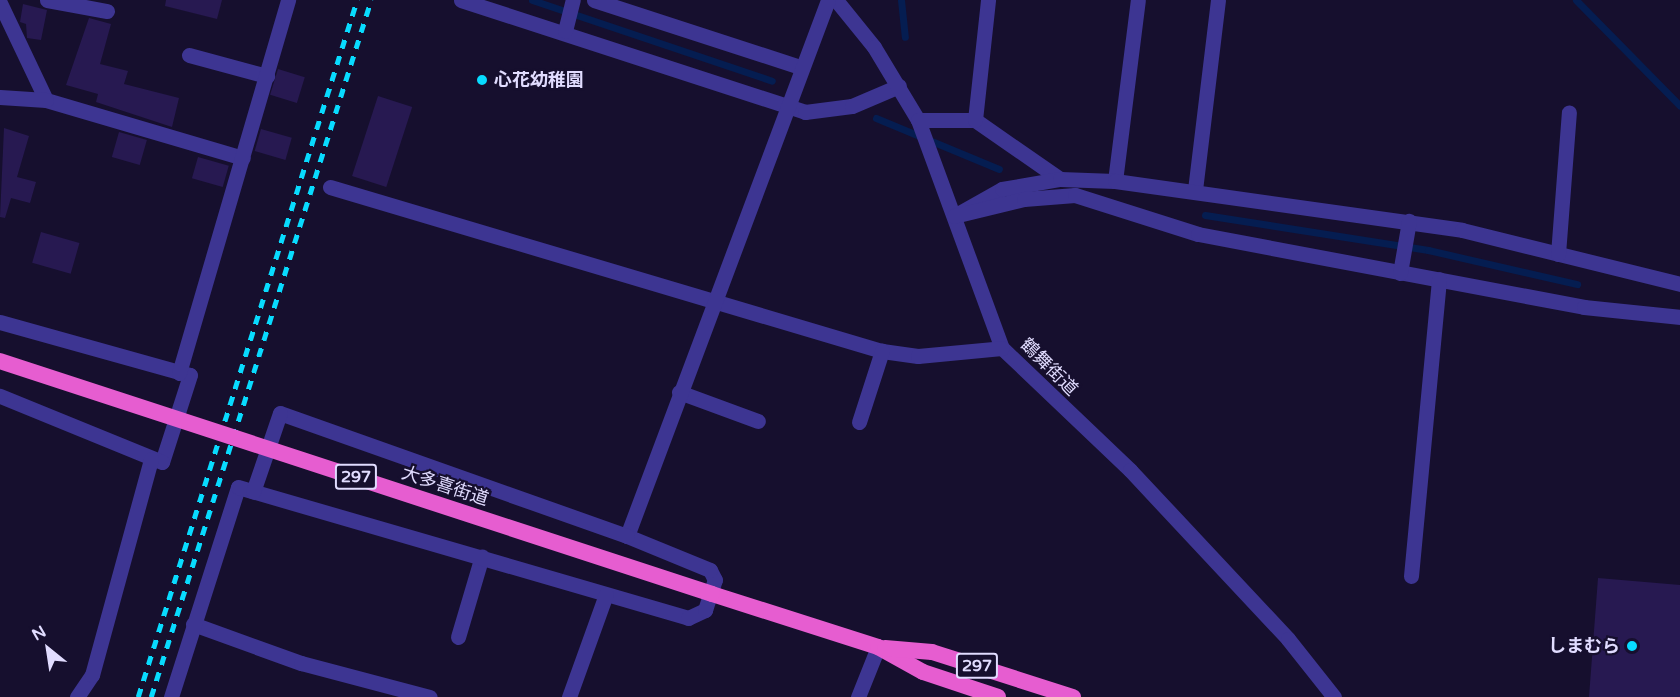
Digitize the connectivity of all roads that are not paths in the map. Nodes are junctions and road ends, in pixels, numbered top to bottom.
1 (47, 0) edge
2 (288, 0) edge
3 (461, 0) edge
4 (573, 0) edge
5 (594, 0) edge
6 (828, 0) edge
7 (836, 0) edge
8 (988, 0) edge
9 (1138, 0) edge
10 (1218, 0) edge
11 (0, 3) edge
12 (107, 11) dead end
13 (565, 31) junction
14 (189, 55) dead end
15 (800, 67) junction
16 (267, 76) junction
17 (899, 86) junction
18 (0, 97) edge
19 (46, 100) junction
20 (784, 105) junction
21 (1569, 112) dead end
22 (918, 120) junction
23 (975, 120) junction
24 (243, 158) junction
25 (1060, 179) junction
26 (1115, 181) junction
27 (330, 187) dead end
28 (1195, 190) junction
29 (954, 216) junction
30 (1409, 221) junction
31 (1558, 254) junction
32 (1400, 273) junction
33 (1439, 279) junction
34 (1680, 284) edge
35 (712, 301) junction
36 (1680, 317) edge
37 (0, 322) edge
38 (1002, 348) junction
39 (882, 351) junction
40 (0, 361) edge
41 (179, 373) junction
42 (679, 392) junction
43 (0, 396) edge
44 (758, 421) dead end
45 (859, 422) dead end
46 (152, 459) junction
47 (253, 492) junction
48 (627, 536) junction
49 (482, 556) junction
50 (1411, 576) dead end
51 (606, 594) junction
52 (712, 594) junction
53 (193, 624) junction
54 (458, 637) dead end
55 (878, 647) junction
56 (77, 697) edge
57 (171, 697) edge
58 (430, 697) edge
59 (569, 697) edge
60 (858, 697) edge
61 (998, 697) edge
62 (1073, 697) edge
63 (1334, 697) edge

1 - 12 street
2 - 16 street
3 - 13 street
4 - 13 street
5 - 15 street
6 - 15 street
7 - 17 street, 鶴舞街道
8 - 23 street
9 - 26 street
10 - 28 street
11 - 19 street
13 - 20 street
14 - 16 street
15 - 20 street
16 - 24 street
17 - 20 street
17 - 22 street, 鶴舞街道
18 - 19 street
19 - 24 street
20 - 35 street
21 - 31 street
22 - 23 street
22 - 29 street, 鶴舞街道
23 - 25 street
24 - 41 street
25 - 26 street
25 - 29 street
26 - 28 street
27 - 35 street
28 - 30 street
29 - 32 street
29 - 38 street, 鶴舞街道
30 - 31 street
30 - 32 street
31 - 34 street
32 - 33 street
33 - 36 street
33 - 50 street
35 - 39 street
35 - 42 street
37 - 41 street
38 - 39 street
38 - 63 street, 鶴舞街道
39 - 45 street
40 - 52 highway, 大多喜街道 / 297, bridge
41 - 46 street
42 - 44 street
42 - 48 street
43 - 46 street
46 - 56 street
47 - 48 street
47 - 49 street
47 - 53 street
48 - 52 street
49 - 51 street
49 - 54 street
51 - 52 street
51 - 59 street
52 - 55 highway, 大多喜街道 / 297
53 - 57 street
53 - 58 street
55 - 60 street
55 - 61 highway, 大多喜街道 / 297
55 - 62 highway, 大多喜街道 / 297

